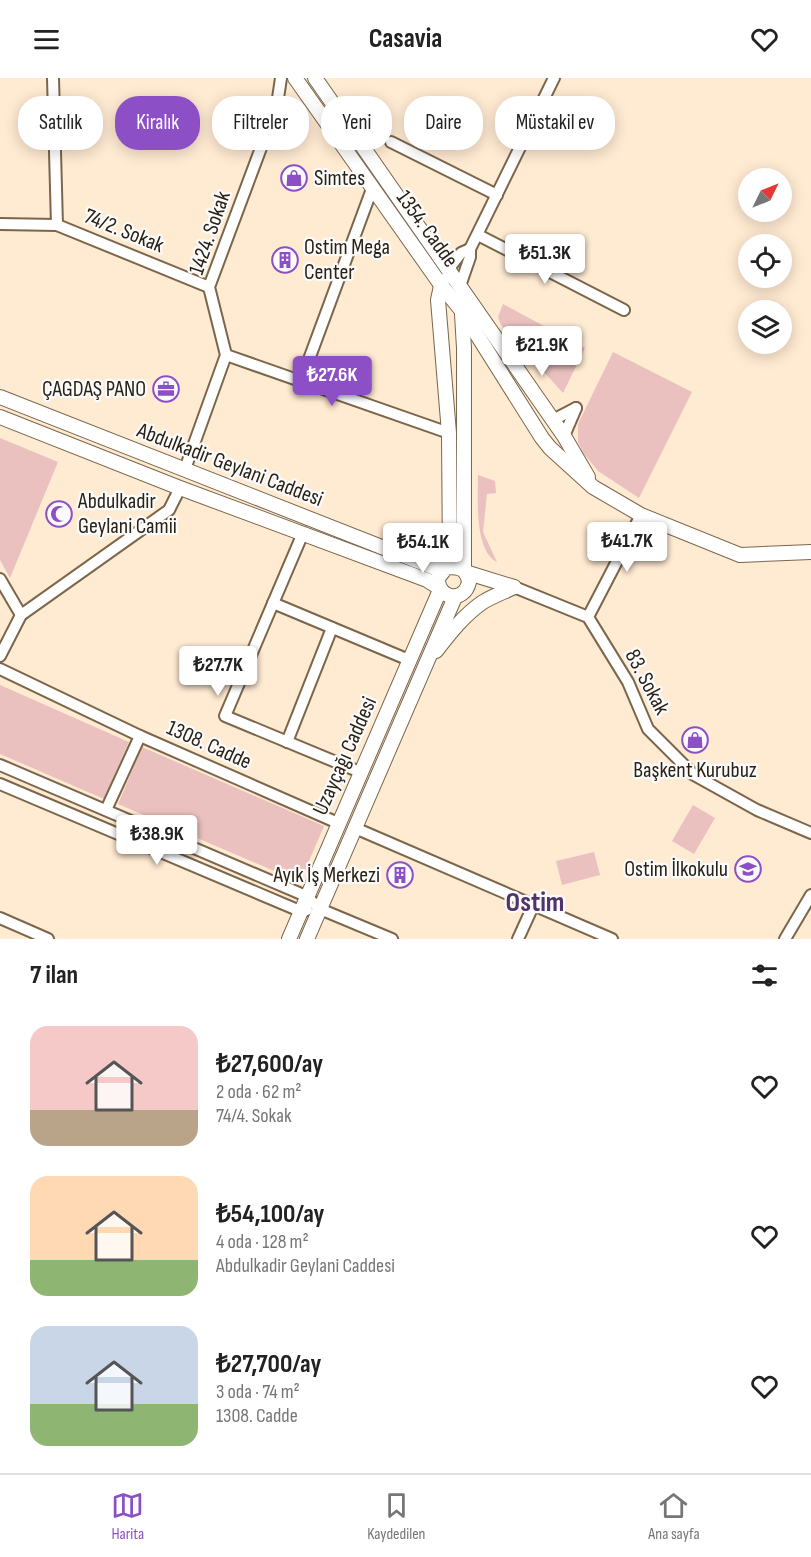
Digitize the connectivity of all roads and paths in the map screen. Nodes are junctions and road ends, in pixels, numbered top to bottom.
1 (53, 78) edge
2 (281, 78) edge
3 (288, 78) edge
4 (295, 78) edge
5 (315, 78) edge
6 (554, 78) edge
7 (278, 96) edge
8 (281, 96) edge
9 (392, 142) dead end
10 (260, 150) edge
11 (372, 189) junction
12 (497, 195) junction
13 (0, 224) edge
14 (57, 225) junction
15 (478, 235) junction
16 (470, 249) junction
17 (448, 270) junction
18 (441, 285) junction
19 (460, 286) junction
20 (209, 287) junction
21 (462, 310) junction
22 (624, 310) dead end
23 (226, 355) junction
24 (490, 358) junction
25 (465, 369) junction
26 (301, 381) junction
27 (0, 398) edge
28 (0, 417) edge
29 (553, 420) junction
30 (539, 432) junction
31 (449, 433) junction
32 (564, 436) junction
33 (550, 448) junction
34 (184, 469) junction
35 (593, 487) junction
36 (180, 488) junction
37 (641, 515) junction
38 (303, 533) junction
39 (811, 552) edge
40 (456, 569) junction
41 (0, 579) edge
42 (514, 587) junction
43 (439, 588) junction
44 (457, 596) junction
45 (273, 603) junction
46 (21, 615) junction
47 (588, 617) junction
48 (332, 628) junction
49 (0, 656) edge
50 (409, 660) junction
51 (426, 663) junction
52 (0, 669) edge
53 (140, 736) junction
54 (287, 742) junction
55 (0, 765) edge
56 (360, 772) junction
57 (0, 784) edge
58 (106, 810) junction
59 (338, 823) junction
60 (355, 828) junction
61 (811, 832) edge
62 (811, 895) edge
63 (306, 896) junction
64 (534, 904) junction
65 (320, 909) junction
66 (300, 911) junction
67 (0, 918) edge
68 (48, 939) edge
69 (289, 939) edge
70 (307, 939) edge
71 (392, 939) edge
72 (518, 939) edge
73 (612, 939) edge
74 (785, 939) edge

1 - 14 street
2 - 7 street, 1424. Sokak
3 - 8 street
4 - 11 main road, 1354. Cadde
5 - 17 main road, 1354. Cadde
6 - 12 street
9 - 12 street
10 - 20 street, 1424. Sokak
11 - 18 main road, 1354. Cadde
11 - 26 street
12 - 15 street
13 - 14 street
14 - 20 street, 74/2. Sokak
15 - 16 street
15 - 22 street
16 - 17 street
16 - 19 street
17 - 18 main road
17 - 19 main road, 1354. Cadde
18 - 21 main road, 1354. Cadde
18 - 31 main road
19 - 21 main road
19 - 29 main road, 1354. Cadde
20 - 23 street, 1424. Sokak
21 - 24 main road, 1354. Cadde
21 - 25 main road
23 - 26 street
23 - 34 street
24 - 25 main road
24 - 30 main road, 1354. Cadde
25 - 40 main road
26 - 31 street
27 - 34 main road, Abdulkadir Geylani Caddesi
28 - 36 main road, Abdulkadir Geylani Caddesi
29 - 30 main road
29 - 32 main road, 1354. Cadde
29 - 32 street
30 - 33 main road, 1354. Cadde
31 - 40 main road
32 - 33 main road
32 - 35 main road, 1354. Cadde
33 - 35 main road, 1354. Cadde
34 - 36 main road
34 - 40 main road, Abdulkadir Geylani Caddesi
35 - 37 main road, 1354. Cadde
36 - 38 main road, Abdulkadir Geylani Caddesi
36 - 46 street
37 - 39 main road, 1354. Cadde
37 - 47 street
38 - 43 main road, Abdulkadir Geylani Caddesi
38 - 45 street
40 - 42 main road, Abdulkadir Geylani Caddesi
40 - 43 main road
40 - 44 main road
41 - 46 street
42 - 44 main road
42 - 47 street
42 - 51 main road
43 - 44 main road
43 - 50 main road, Uzayçağı Caddesi
44 - 51 main road, Uzayçağı Caddesi
45 - 48 street
45 - 54 street
46 - 49 street
47 - 61 street, 83. Sokak
48 - 50 street
48 - 54 street
50 - 56 main road, Uzayçağı Caddesi
51 - 60 main road, Uzayçağı Caddesi
52 - 53 street, 1308. Cadde
53 - 58 street
53 - 59 street, 1308. Cadde
54 - 56 street
55 - 58 street
56 - 59 main road, Uzayçağı Caddesi
57 - 66 street
58 - 63 street
59 - 63 main road, Uzayçağı Caddesi
60 - 64 street
60 - 65 main road, Uzayçağı Caddesi
62 - 74 street
63 - 65 street
63 - 66 main road, Uzayçağı Caddesi
64 - 72 street
64 - 73 street
65 - 66 street
65 - 70 main road, Uzayçağı Caddesi
65 - 71 street
66 - 69 main road, Uzayçağı Caddesi
67 - 68 street

